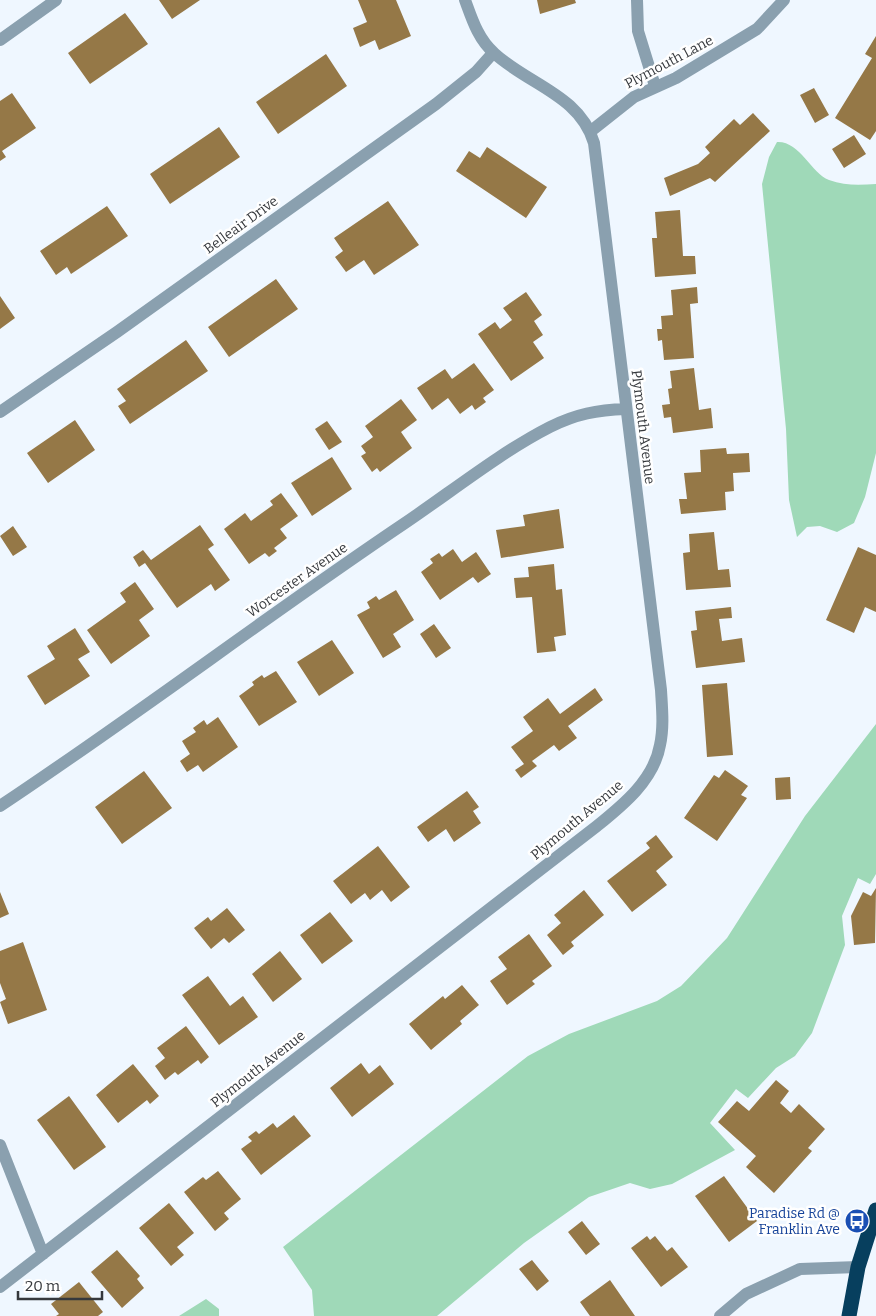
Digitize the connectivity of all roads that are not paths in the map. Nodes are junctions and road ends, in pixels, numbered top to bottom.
1 (56, 0) edge
2 (465, 0) edge
3 (637, 0) edge
4 (784, 0) edge
5 (0, 40) edge
6 (493, 53) junction
7 (655, 86) junction
8 (591, 131) junction
9 (626, 409) junction
10 (0, 412) edge
11 (2, 800) edge
12 (0, 1145) edge
13 (876, 1210) edge
14 (44, 1254) junction
15 (858, 1267) junction
16 (0, 1287) edge
17 (720, 1316) edge
18 (849, 1316) edge

1 - 5 street
2 - 6 street
3 - 7 street
4 - 7 street, Plymouth Lane
6 - 8 street, Plymouth Avenue
6 - 10 street, Belleair Drive
7 - 8 street, Plymouth Lane
8 - 9 street, Plymouth Avenue
9 - 11 street, Worcester Avenue
9 - 14 street, Plymouth Avenue
12 - 14 street
13 - 15 highway
14 - 16 street, Plymouth Avenue
15 - 17 street
15 - 18 highway

